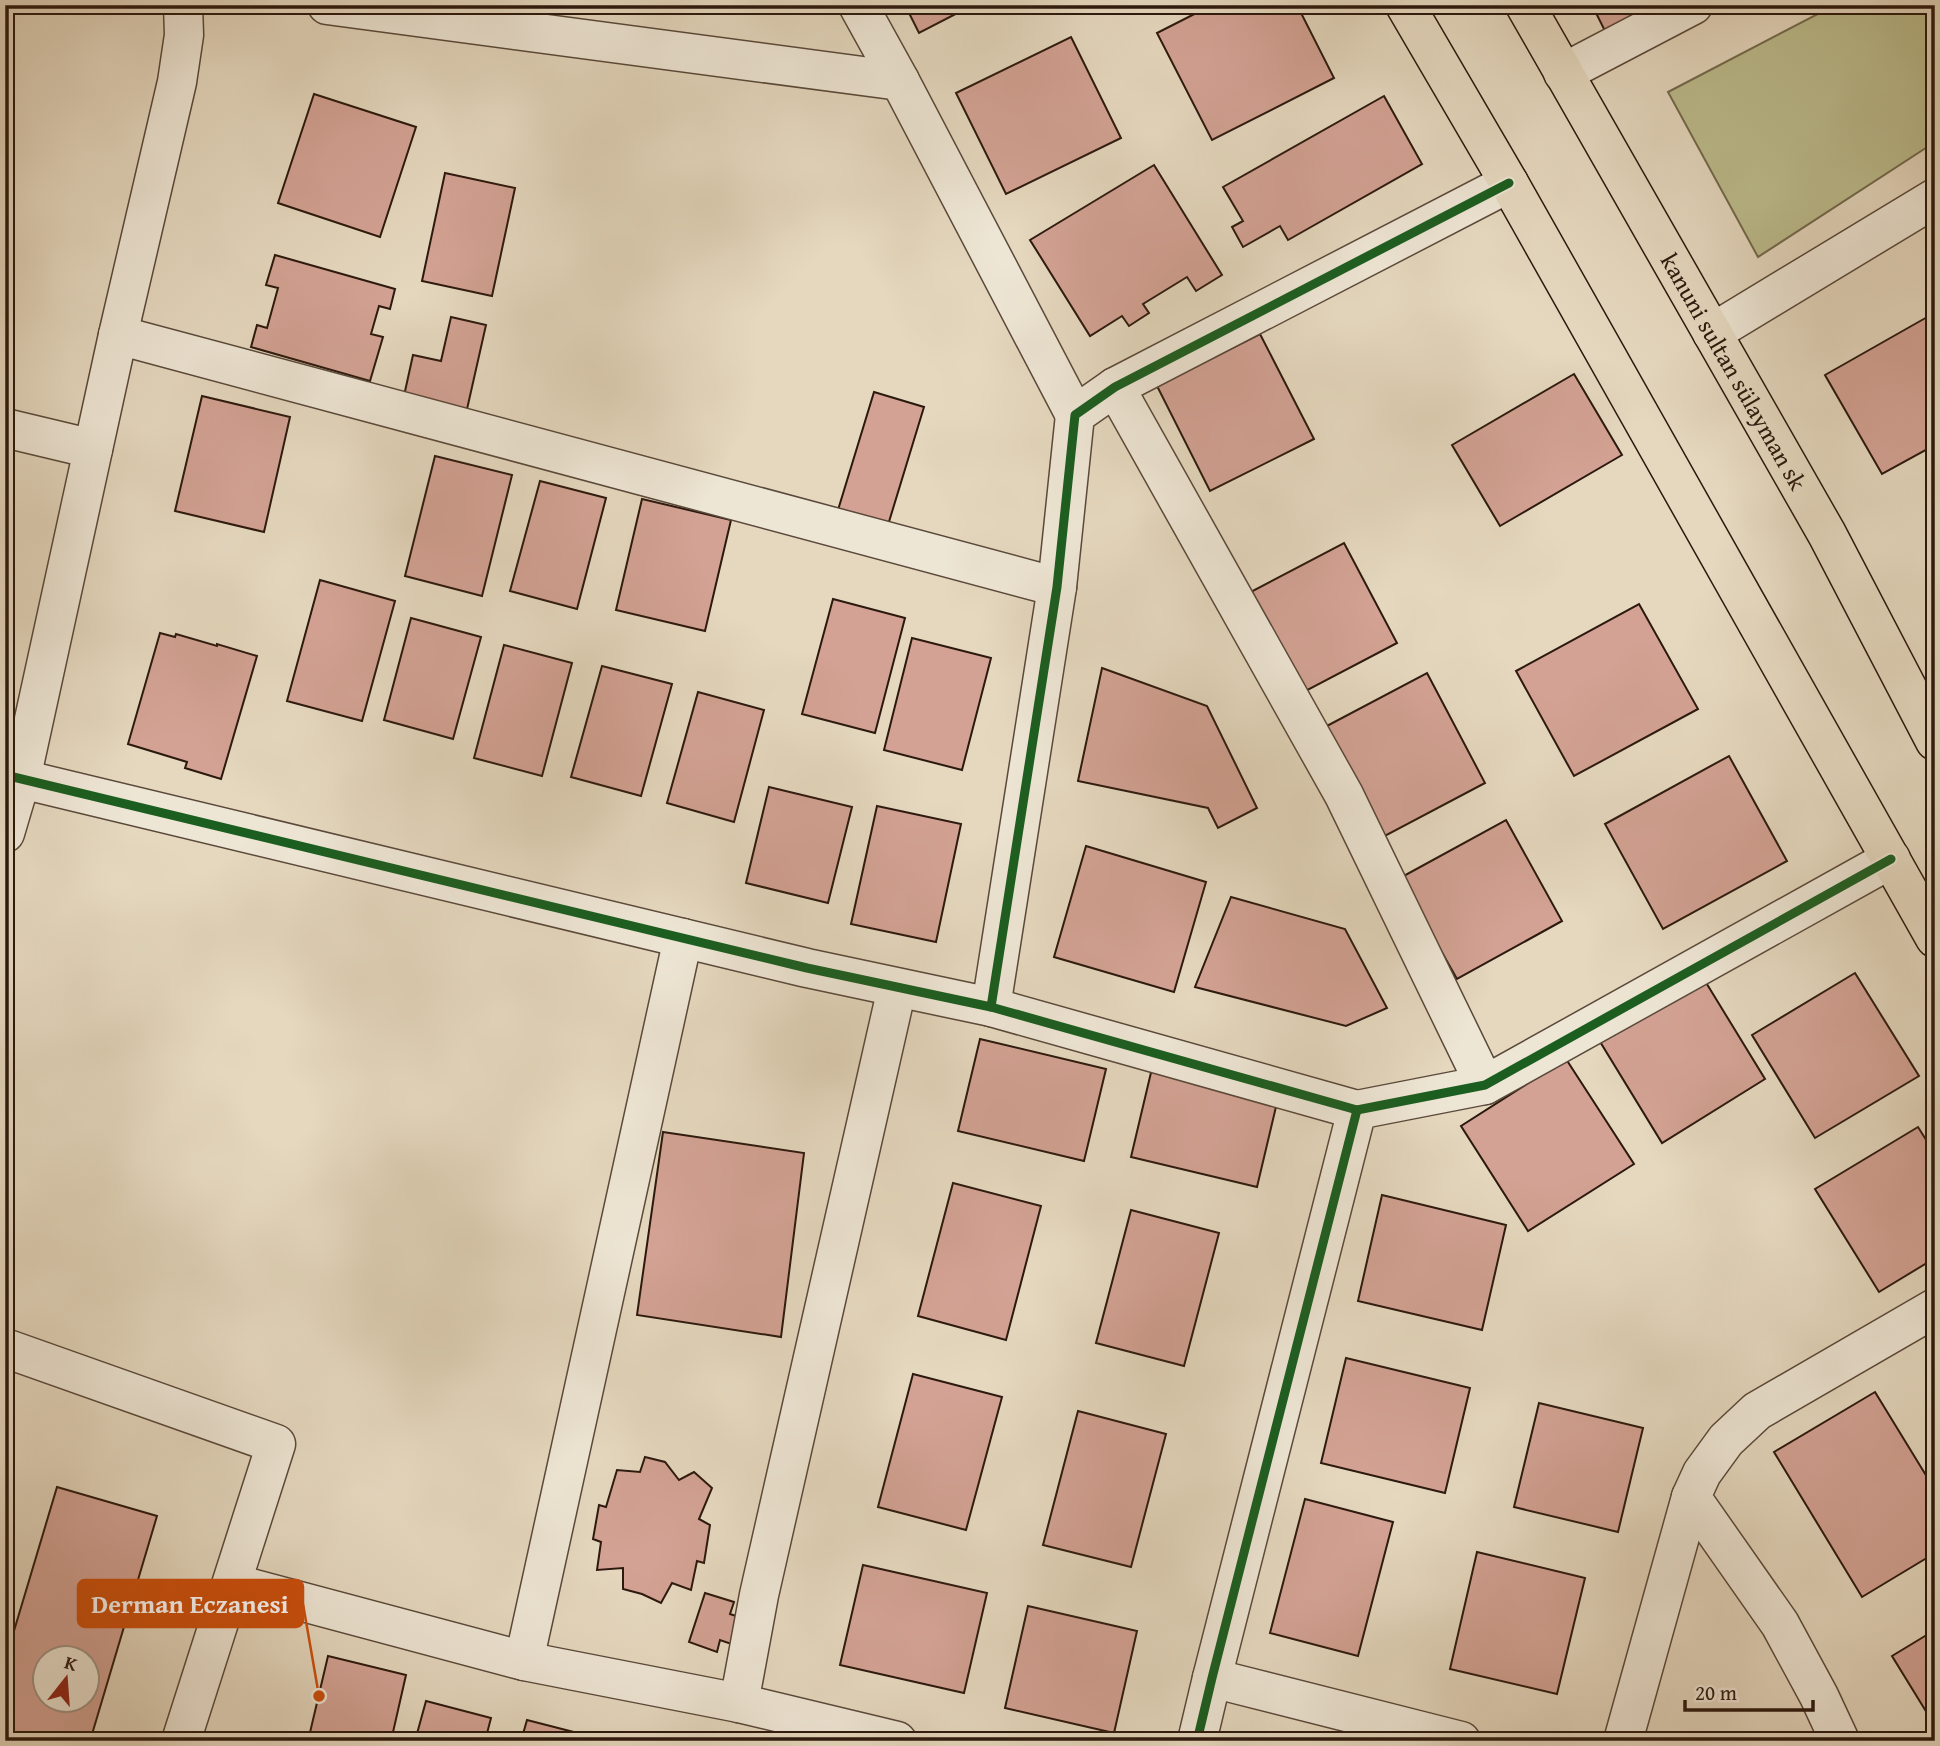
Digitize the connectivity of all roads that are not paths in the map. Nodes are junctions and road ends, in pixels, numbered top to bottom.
1 (183, 5) edge
2 (327, 5) edge
3 (858, 5) edge
4 (1405, 5) edge
5 (1525, 5) edge
6 (1693, 5) edge
7 (443, 13) edge
8 (1563, 73) junction
9 (900, 81) junction
10 (1509, 183) junction
11 (1935, 198) edge
12 (1712, 333) junction
13 (118, 335) junction
14 (1115, 387) junction
15 (1075, 415) junction
16 (5, 428) edge
17 (93, 449) junction
18 (1057, 587) junction
19 (1930, 720) edge
20 (13, 777) edge
21 (5, 833) edge
22 (1891, 859) junction
23 (683, 938) junction
24 (1935, 938) edge
25 (897, 988) junction
26 (991, 1007) junction
27 (1485, 1085) junction
28 (1357, 1110) junction
29 (1935, 1308) edge
30 (5, 1348) edge
31 (1691, 1497) junction
32 (232, 1583) junction
33 (524, 1661) junction
34 (1212, 1678) junction
35 (739, 1703) junction
36 (181, 1741) edge
37 (897, 1741) edge
38 (1197, 1741) edge
39 (1461, 1741) edge
40 (1623, 1741) edge
41 (1840, 1741) edge

1 - 13 street
2 - 7 street
3 - 9 street
4 - 10 main road
5 - 8 main road, kanuni sultan sülayman sk
6 - 8 street
7 - 9 street
8 - 12 main road, kanuni sultan sülayman sk
9 - 15 street
10 - 14 street
10 - 22 main road
11 - 12 street
12 - 19 main road, kanuni sultan sülayman sk
13 - 17 street
13 - 18 street
14 - 15 street
14 - 27 street
15 - 18 street
16 - 17 street
17 - 20 street
18 - 26 street
20 - 21 street
20 - 23 street
22 - 24 main road
22 - 27 street
23 - 25 street
23 - 33 street
25 - 26 street
25 - 35 street
26 - 28 street
27 - 28 street
28 - 34 street
29 - 31 street
30 - 32 street
31 - 40 street
31 - 41 street
32 - 33 street
32 - 36 street
33 - 35 street
34 - 38 street
34 - 39 street
35 - 37 street

